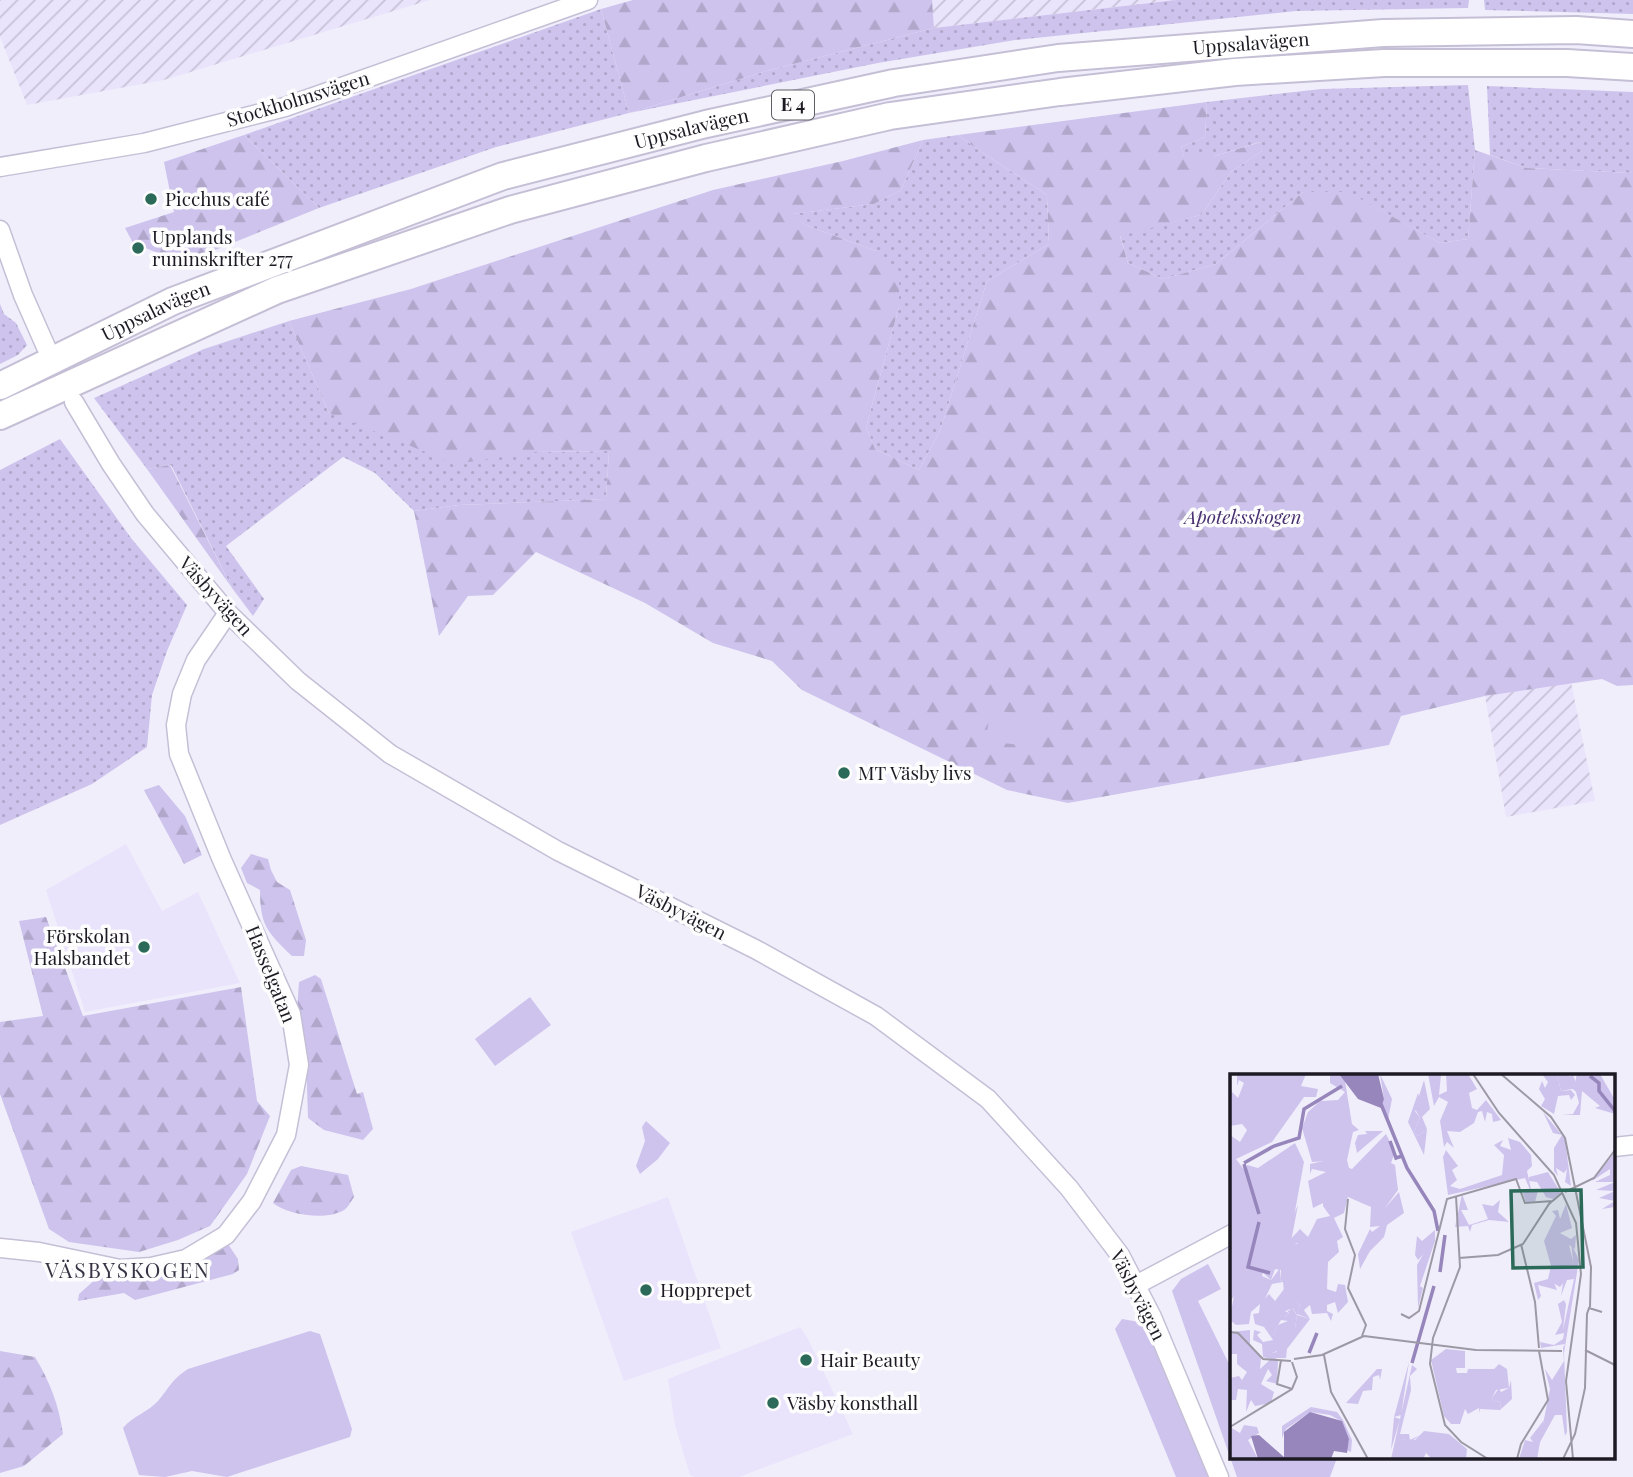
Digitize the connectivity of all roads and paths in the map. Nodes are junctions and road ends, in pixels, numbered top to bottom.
1 (588, 0) edge
2 (1633, 34) edge
3 (1633, 67) edge
4 (0, 167) edge
5 (0, 230) edge
6 (46, 347) dead end
7 (0, 386) edge
8 (74, 402) dead end
9 (0, 416) edge
10 (228, 613) junction
11 (1230, 1235) edge
12 (0, 1248) edge
13 (1136, 1285) junction
14 (1219, 1477) edge

1 - 4 street, Stockholmsvägen
2 - 7 highway, Uppsalavägen / E 4
3 - 9 highway, Uppsalavägen / E 4
5 - 6 street
8 - 10 street, Väsbyvägen
10 - 12 street, Hasselgatan
10 - 13 street, Väsbyvägen
11 - 13 street
13 - 14 street, Väsbyvägen

